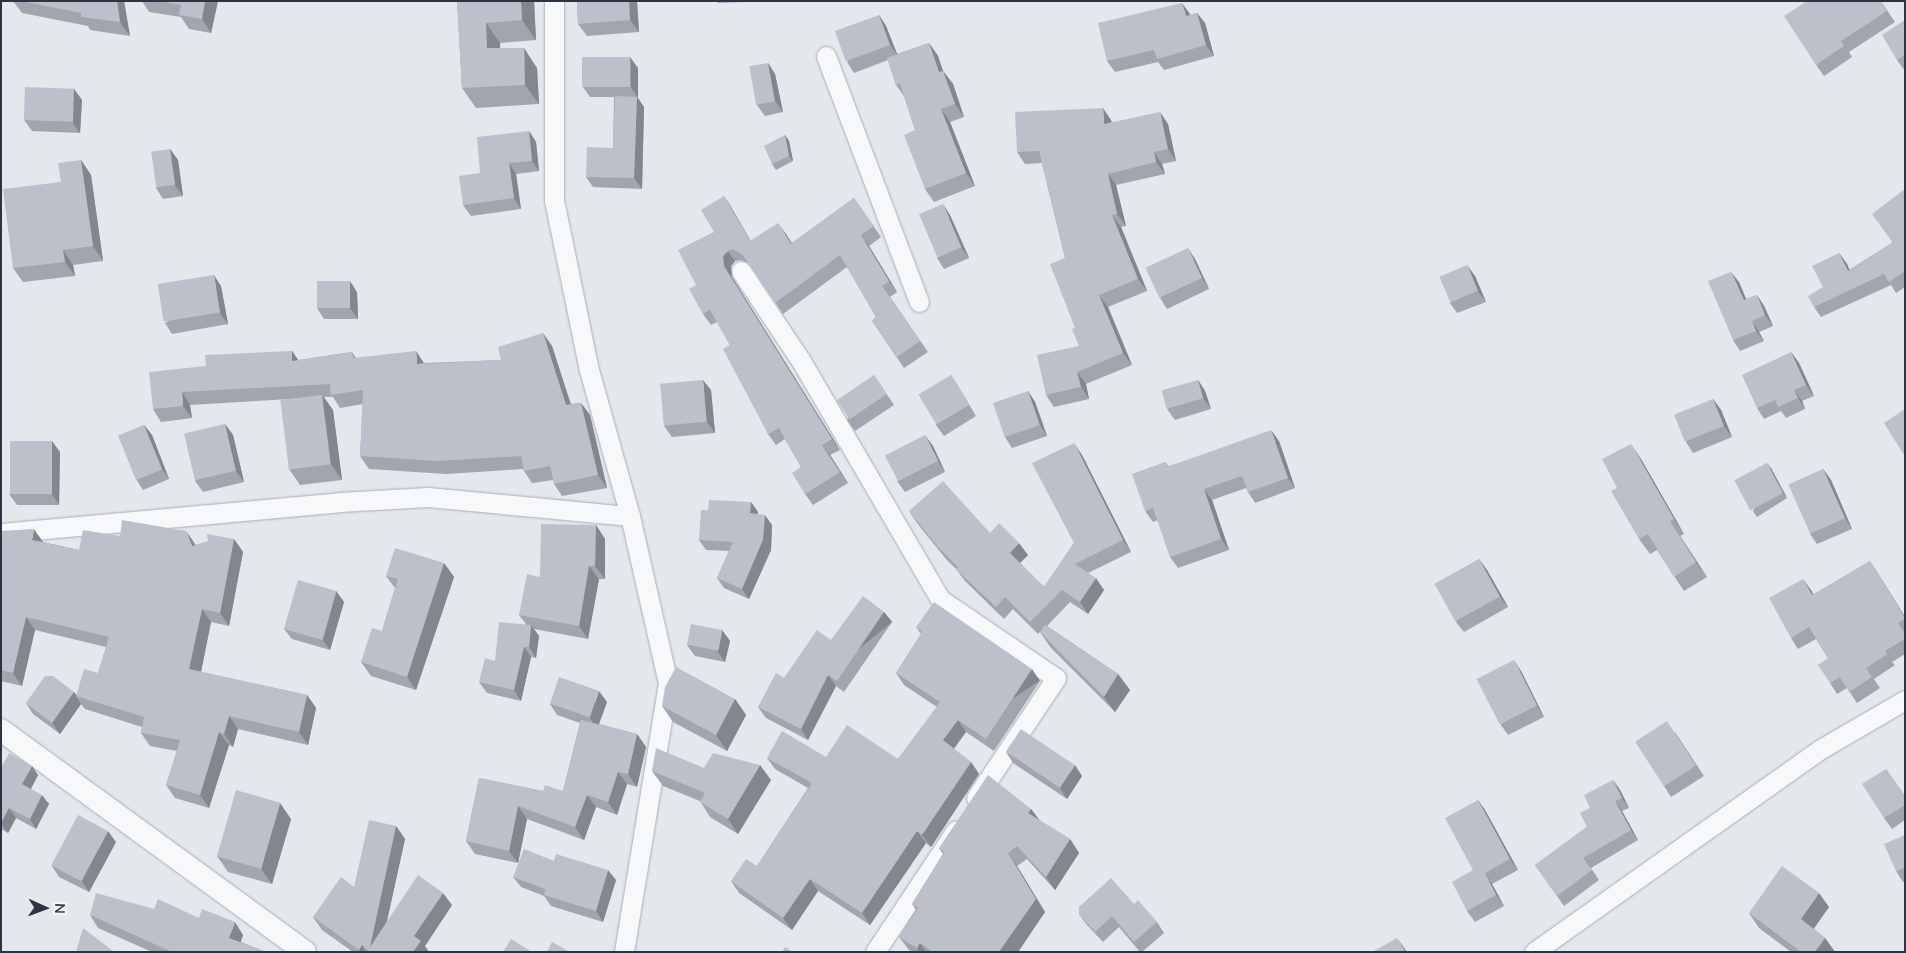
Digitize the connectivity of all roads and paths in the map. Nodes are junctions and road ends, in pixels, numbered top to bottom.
1 (554, 1) edge
2 (826, 56) dead end
3 (741, 272) dead end
4 (919, 302) dead end
5 (630, 516) junction
6 (1, 533) edge
7 (1905, 700) edge
8 (1, 730) edge
9 (305, 952) edge
10 (624, 952) edge
11 (875, 952) edge
12 (1534, 952) edge

1 - 5 street
2 - 4 street
3 - 11 street
5 - 6 street
5 - 10 street
7 - 12 street
8 - 9 street

